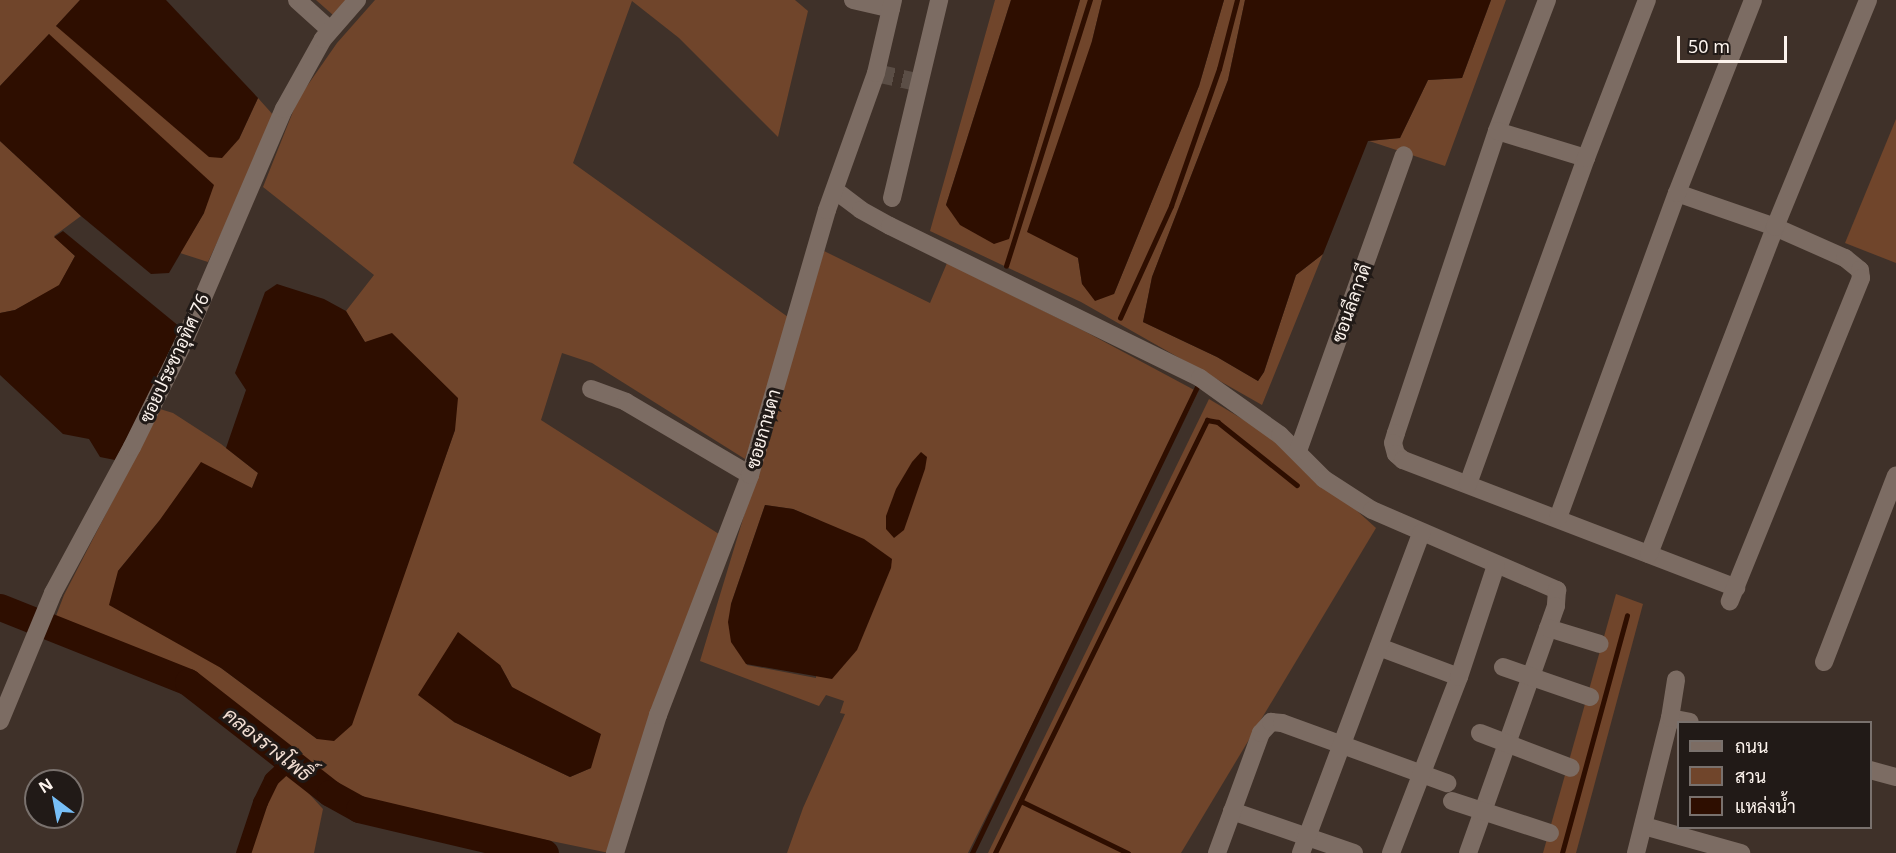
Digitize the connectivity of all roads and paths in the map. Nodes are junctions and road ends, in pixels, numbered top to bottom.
1 (297, 0) edge
2 (357, 0) edge
3 (853, 0) edge
4 (939, 0) edge
5 (1547, 0) edge
6 (1647, 0) edge
7 (1753, 0) edge
8 (1868, 0) edge
9 (892, 5) edge
10 (329, 29) junction
11 (1497, 131) junction
12 (1404, 155) dead end
13 (1586, 158) junction
14 (836, 191) junction
15 (1677, 193) junction
16 (892, 198) dead end
17 (1775, 227) junction
18 (591, 389) dead end
19 (1298, 451) junction
20 (750, 475) junction
21 (1896, 475) edge
22 (1468, 484) junction
23 (1558, 518) junction
24 (1421, 533) junction
25 (1649, 554) junction
26 (1496, 565) junction
27 (1548, 628) junction
28 (1600, 644) dead end
29 (1379, 647) junction
30 (1824, 662) dead end
31 (1503, 667) dead end
32 (1459, 677) junction
33 (1531, 679) junction
34 (1676, 679) dead end
35 (1590, 697) dead end
36 (1670, 718) junction
37 (0, 721) edge
38 (1682, 721) edge
39 (1480, 733) dead end
40 (1342, 745) junction
41 (1507, 745) junction
42 (1571, 768) dead end
43 (1872, 771) edge
44 (1422, 773) junction
45 (1896, 777) edge
46 (1447, 783) dead end
47 (1452, 801) dead end
48 (1232, 812) junction
49 (1481, 812) junction
50 (1644, 826) junction
51 (1550, 833) dead end
52 (1307, 836) junction
53 (616, 847) edge
54 (1217, 853) edge
55 (1301, 853) edge
56 (1354, 853) edge
57 (1391, 853) edge
58 (1468, 853) edge
59 (1636, 853) edge
60 (1741, 853) edge

1 - 10 street
2 - 10 street, ซอยประชาอุทิศ 76
3 - 9 street
4 - 16 street
5 - 11 street
6 - 13 street
7 - 15 street
8 - 17 street
9 - 14 street, ซอยกานดา
10 - 37 street, ซอยประชาอุทิศ 76
11 - 13 street
11 - 22 street
12 - 19 street, ซอนลีลาวดี
13 - 22 street
14 - 19 street
14 - 20 street, ซอยกานดา
15 - 17 street
15 - 23 street
17 - 25 street
17 - 25 street
18 - 20 street
19 - 24 street
20 - 53 street, ซอยกานดา
21 - 30 street
22 - 23 street
23 - 25 street
24 - 26 street
24 - 29 street
26 - 27 street
26 - 32 street
27 - 28 street
27 - 33 street
29 - 32 street
29 - 40 street
31 - 33 street
32 - 44 street
33 - 35 street
33 - 41 street
34 - 36 street
36 - 38 street
36 - 50 street
39 - 41 street
40 - 44 street
40 - 48 street
40 - 52 street
41 - 42 street
41 - 49 street
43 - 45 street
44 - 46 street
44 - 57 street
47 - 49 street
48 - 52 street
48 - 54 street
49 - 51 street
49 - 58 street
50 - 59 street
50 - 60 street
52 - 55 street
52 - 56 street

